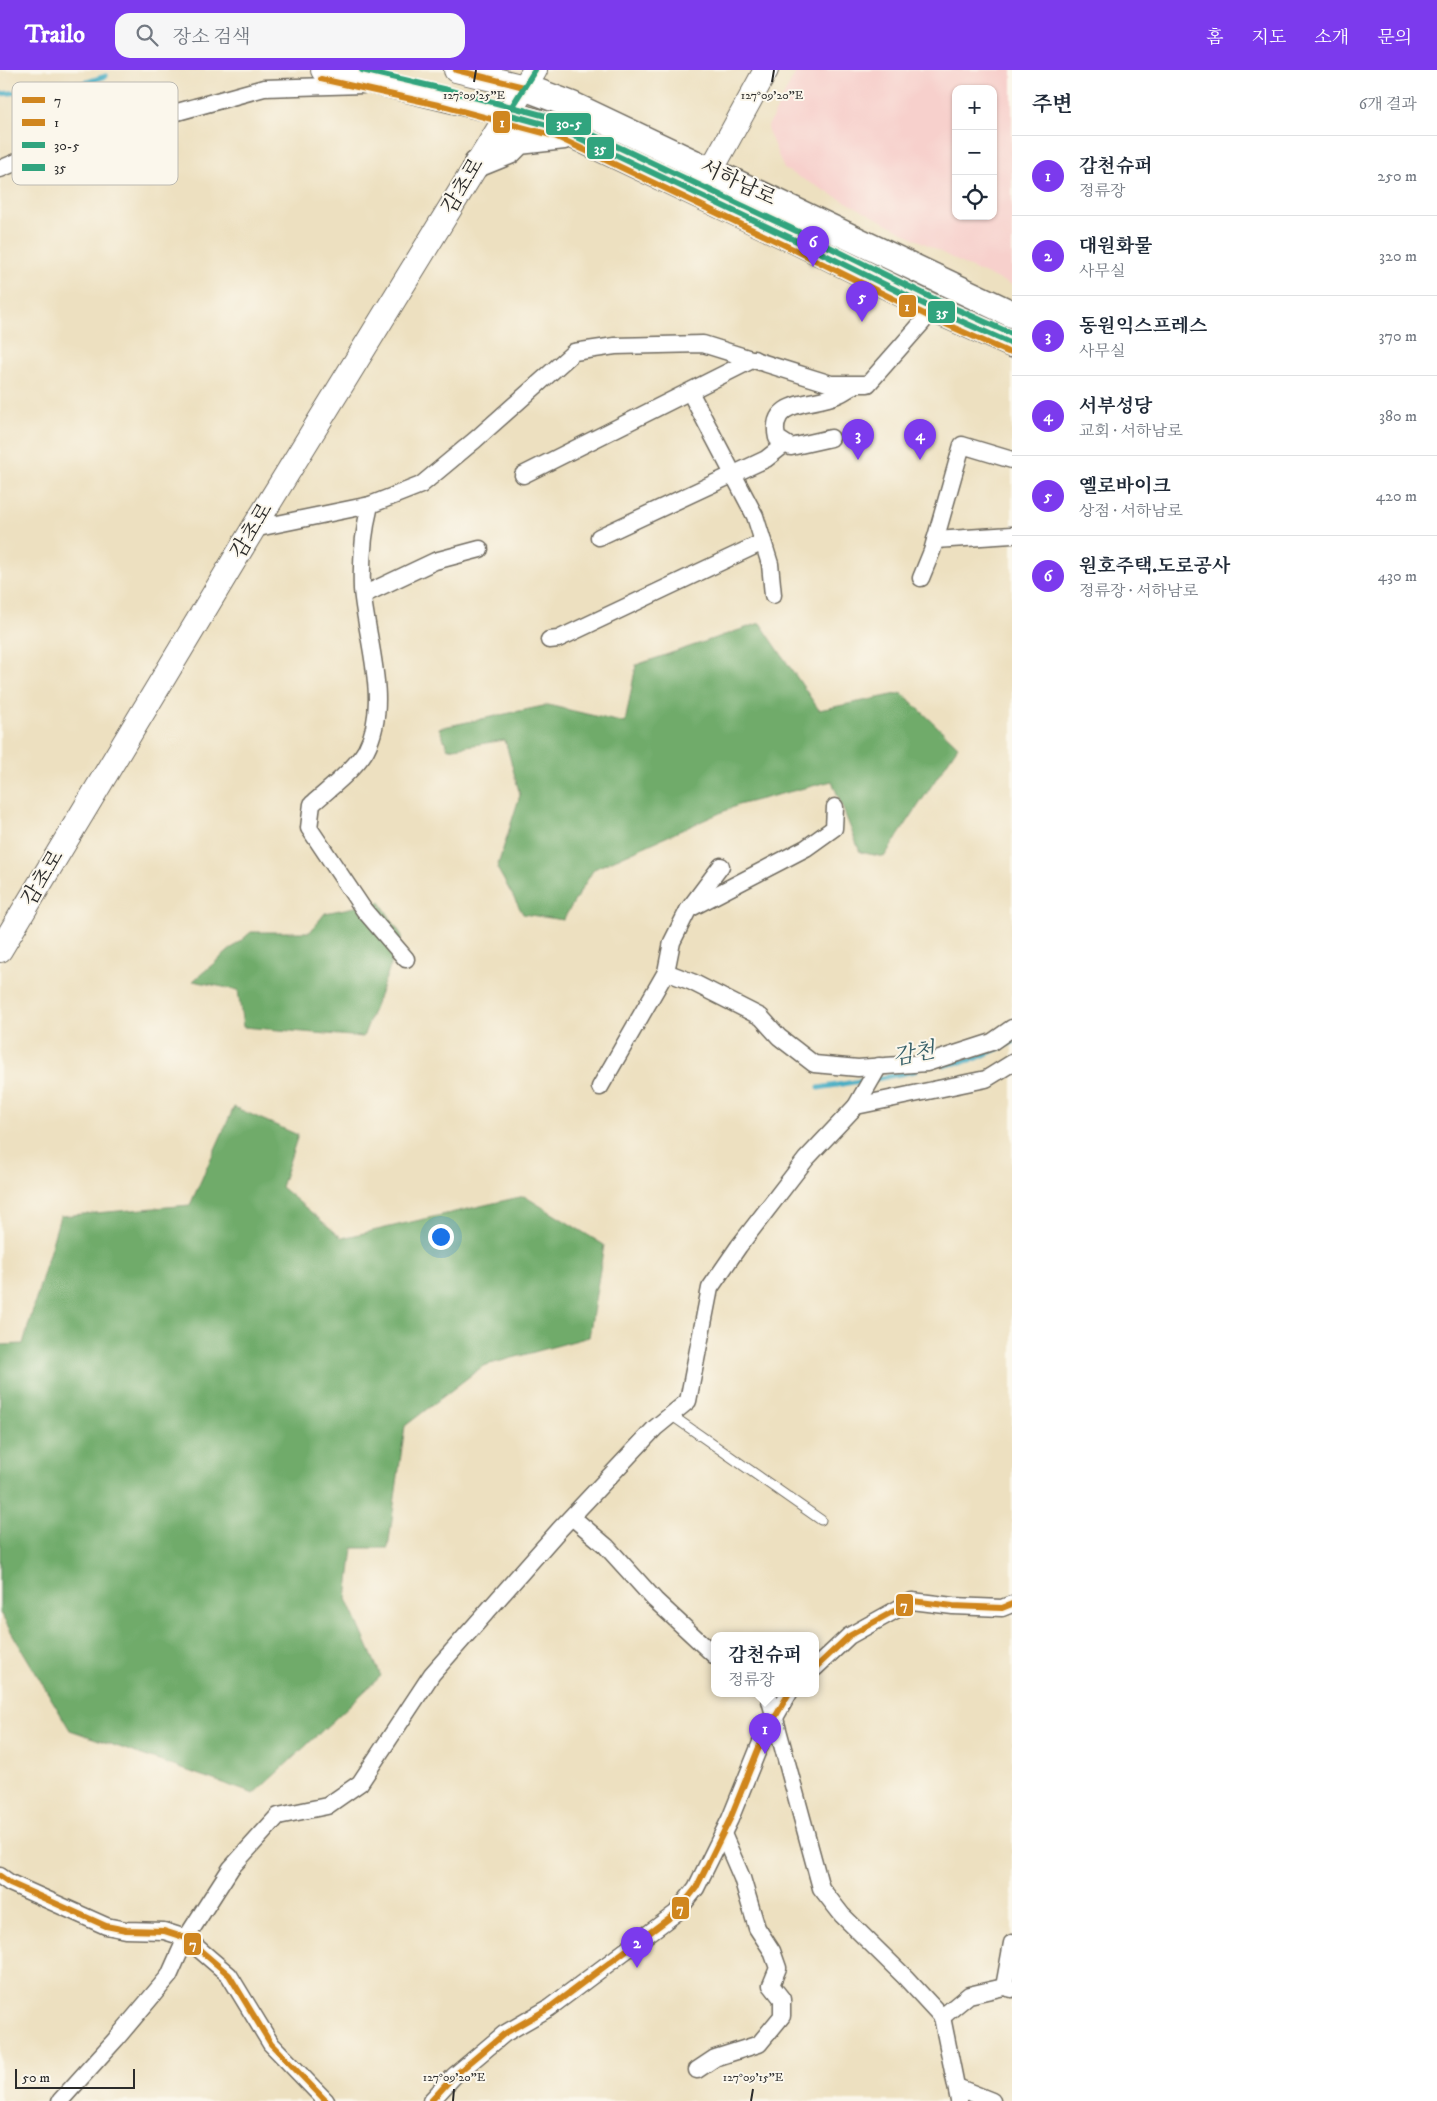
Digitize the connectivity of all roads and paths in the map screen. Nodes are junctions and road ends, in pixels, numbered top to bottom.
1 (323, 70) edge
2 (456, 70) edge
3 (766, 70) edge
4 (530, 78) edge
5 (377, 83) junction
6 (178, 112) edge
7 (507, 114) junction
8 (572, 135) junction
9 (598, 147) junction
10 (665, 148) junction
11 (12, 164) edge
12 (477, 164) junction
13 (0, 169) edge
14 (711, 170) junction
15 (698, 194) junction
16 (934, 309) junction
17 (1012, 314) edge
18 (1012, 344) edge
19 (754, 359) junction
20 (856, 384) junction
21 (690, 392) junction
22 (831, 438) dead end
23 (785, 444) junction
24 (1012, 460) edge
25 (733, 474) junction
26 (523, 475) dead end
27 (370, 505) junction
28 (253, 530) junction
29 (1012, 535) edge
30 (599, 537) dead end
31 (935, 540) junction
32 (763, 542) junction
33 (480, 549) dead end
34 (921, 578) dead end
35 (363, 595) junction
36 (773, 595) dead end
37 (549, 640) dead end
38 (835, 807) dead end
39 (721, 866) dead end
40 (688, 910) junction
41 (0, 950) edge
42 (406, 958) dead end
43 (666, 972) junction
44 (1012, 1028) edge
45 (1012, 1063) edge
46 (878, 1067) junction
47 (600, 1087) dead end
48 (860, 1100) junction
49 (672, 1415) junction
50 (572, 1517) junction
51 (821, 1520) dead end
52 (1012, 1604) edge
53 (711, 1652) edge
54 (819, 1664) edge
55 (769, 1697) edge
56 (787, 1697) edge
57 (776, 1715) junction
58 (723, 1834) junction
59 (0, 1876) edge
60 (186, 1938) junction
61 (1012, 1943) edge
62 (1008, 1988) edge
63 (942, 2017) junction
64 (697, 2070) dead end
65 (958, 2094) edge
66 (60, 2101) edge
67 (326, 2101) edge
68 (431, 2101) edge
69 (992, 2101) edge

1 - 5 main road, 서하남로
2 - 4 main road, 서하남로
3 - 14 main road
4 - 7 main road, 감초로
4 - 10 main road, 서하남로
5 - 6 street
5 - 7 main road, 서하남로
7 - 8 main road, 서하남로
7 - 12 main road, 감초로
8 - 9 main road, 서하남로
8 - 12 main road
9 - 10 main road
9 - 15 main road, 서하남로
10 - 14 main road, 서하남로
11 - 13 street
12 - 28 main road, 감초로
14 - 15 main road
14 - 17 main road, 서하남로
15 - 16 main road, 서하남로
16 - 18 main road, 서하남로
16 - 20 street
19 - 20 street
19 - 21 street
19 - 27 street
20 - 23 street
21 - 25 street
21 - 26 street
22 - 23 street
23 - 25 street
24 - 31 street
25 - 30 street
25 - 32 street
27 - 28 street
27 - 35 street
28 - 41 main road, 감초로
29 - 31 street
31 - 34 street
32 - 36 street
32 - 37 street
33 - 35 street
35 - 42 street
38 - 40 street
39 - 40 street
40 - 43 street
43 - 46 street
43 - 47 street
44 - 46 street
45 - 48 street
46 - 48 street
48 - 49 street
49 - 50 street
49 - 51 lane
50 - 53 street
50 - 60 street
52 - 54 street
55 - 57 street
56 - 57 street
57 - 58 street
57 - 63 street
58 - 64 street
58 - 68 street
59 - 60 street
60 - 66 street
60 - 67 street
61 - 62 street
62 - 63 street
63 - 65 street
65 - 69 street

